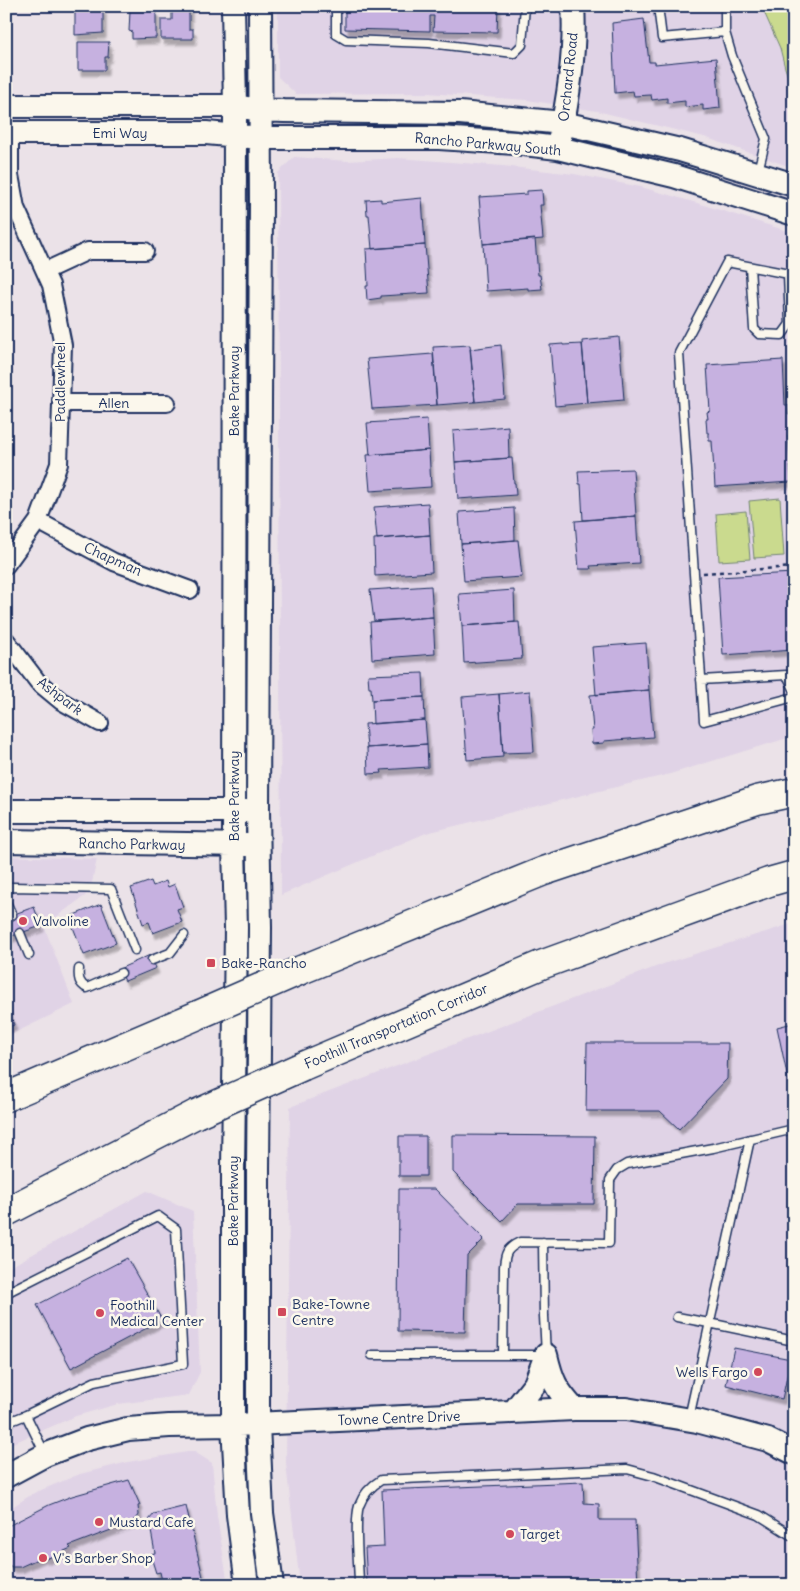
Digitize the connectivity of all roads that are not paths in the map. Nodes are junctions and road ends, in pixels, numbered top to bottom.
1 (233, 6) edge
2 (260, 6) edge
3 (336, 6) edge
4 (525, 6) edge
5 (573, 6) edge
6 (658, 6) edge
7 (725, 6) edge
8 (725, 32) junction
9 (6, 106) edge
10 (234, 106) junction
11 (260, 110) junction
12 (563, 123) junction
13 (8, 133) edge
14 (234, 137) junction
15 (261, 138) junction
16 (558, 148) junction
17 (677, 163) junction
18 (757, 173) junction
19 (794, 185) edge
20 (794, 214) edge
21 (145, 251) dead end
22 (750, 267) junction
23 (45, 272) junction
24 (791, 275) edge
25 (167, 402) dead end
26 (61, 404) junction
27 (38, 521) junction
28 (6, 565) edge
29 (190, 590) dead end
30 (6, 640) edge
31 (701, 680) junction
32 (794, 689) edge
33 (794, 698) edge
34 (100, 723) dead end
35 (794, 791) edge
36 (82, 810) junction
37 (6, 811) edge
38 (234, 811) junction
39 (258, 811) junction
40 (6, 826) edge
41 (6, 841) edge
42 (258, 845) junction
43 (234, 846) junction
44 (785, 878) edge
45 (6, 889) edge
46 (6, 902) edge
47 (12, 915) dead end
48 (20, 933) dead end
49 (184, 936) dead end
50 (136, 950) dead end
51 (29, 955) dead end
52 (152, 960) dead end
53 (78, 969) dead end
54 (121, 973) dead end
55 (13, 1093) edge
56 (196, 1114) junction
57 (794, 1129) edge
58 (750, 1140) junction
59 (6, 1195) edge
60 (6, 1212) edge
61 (544, 1242) junction
62 (6, 1293) edge
63 (676, 1317) dead end
64 (709, 1323) junction
65 (794, 1341) edge
66 (372, 1354) dead end
67 (503, 1354) junction
68 (546, 1355) junction
69 (574, 1409) junction
70 (513, 1412) junction
71 (26, 1416) junction
72 (688, 1420) junction
73 (6, 1423) edge
74 (258, 1424) junction
75 (233, 1425) junction
76 (794, 1453) edge
77 (46, 1455) junction
78 (6, 1476) edge
79 (794, 1537) edge
80 (247, 1585) edge
81 (272, 1585) edge
82 (359, 1585) edge

1 - 10 main road, Bake Parkway
2 - 11 main road, Bake Parkway
3 - 4 lane
5 - 12 main road, Orchard Road
6 - 8 lane
7 - 8 lane
8 - 18 lane
9 - 10 main road, Emi Way
10 - 11 main road, Rancho Parkway South
10 - 14 main road, Bake Parkway
11 - 12 main road, Rancho Parkway South
11 - 15 main road, Bake Parkway
12 - 16 main road, Orchard Road
12 - 17 main road, Rancho Parkway South
13 - 14 main road, Emi Way
13 - 23 street, Paddlewheel
14 - 15 main road, Rancho Parkway South
14 - 38 main road, Bake Parkway
15 - 16 main road, Rancho Parkway South
15 - 39 main road, Bake Parkway
16 - 17 main road, Rancho Parkway South
17 - 18 main road, Rancho Parkway South
17 - 20 main road, Rancho Parkway South
18 - 19 main road, Rancho Parkway South
21 - 23 street
22 - 24 lane
22 - 24 lane
22 - 31 lane
23 - 26 street, Paddlewheel
25 - 26 street, Allen
26 - 27 street, Paddlewheel
27 - 28 street, Paddlewheel
27 - 29 street, Chapman
30 - 34 street, Ashpark
31 - 32 lane
31 - 33 lane
35 - 55 highway, bridge
36 - 37 main road
36 - 38 main road
36 - 40 main road
38 - 39 main road
38 - 43 main road, Bake Parkway
39 - 42 main road, Bake Parkway
41 - 43 main road, Rancho Parkway
42 - 43 main road, Rancho Parkway
42 - 74 main road, Bake Parkway
43 - 75 main road, Bake Parkway
44 - 56 highway, Foothill Transportation Corridor, bridge
45 - 50 lane
46 - 47 lane
48 - 51 lane
49 - 52 lane
53 - 54 lane
56 - 59 highway, Foothill Transportation Corridor
56 - 60 highway
57 - 58 lane
58 - 61 lane
58 - 64 lane
61 - 67 lane
61 - 68 lane
62 - 71 lane
63 - 64 lane
64 - 65 lane
64 - 72 lane
66 - 67 lane
67 - 68 lane
68 - 69 main road
68 - 70 main road
69 - 70 main road, Towne Centre Drive
69 - 72 main road, Towne Centre Drive
70 - 74 main road, Towne Centre Drive
71 - 73 lane
71 - 77 lane
72 - 76 main road, Towne Centre Drive
74 - 75 main road, Towne Centre Drive
74 - 81 main road, Bake Parkway
75 - 77 main road, Towne Centre Drive
75 - 80 main road, Bake Parkway
77 - 78 main road, Towne Centre Drive
79 - 82 lane

